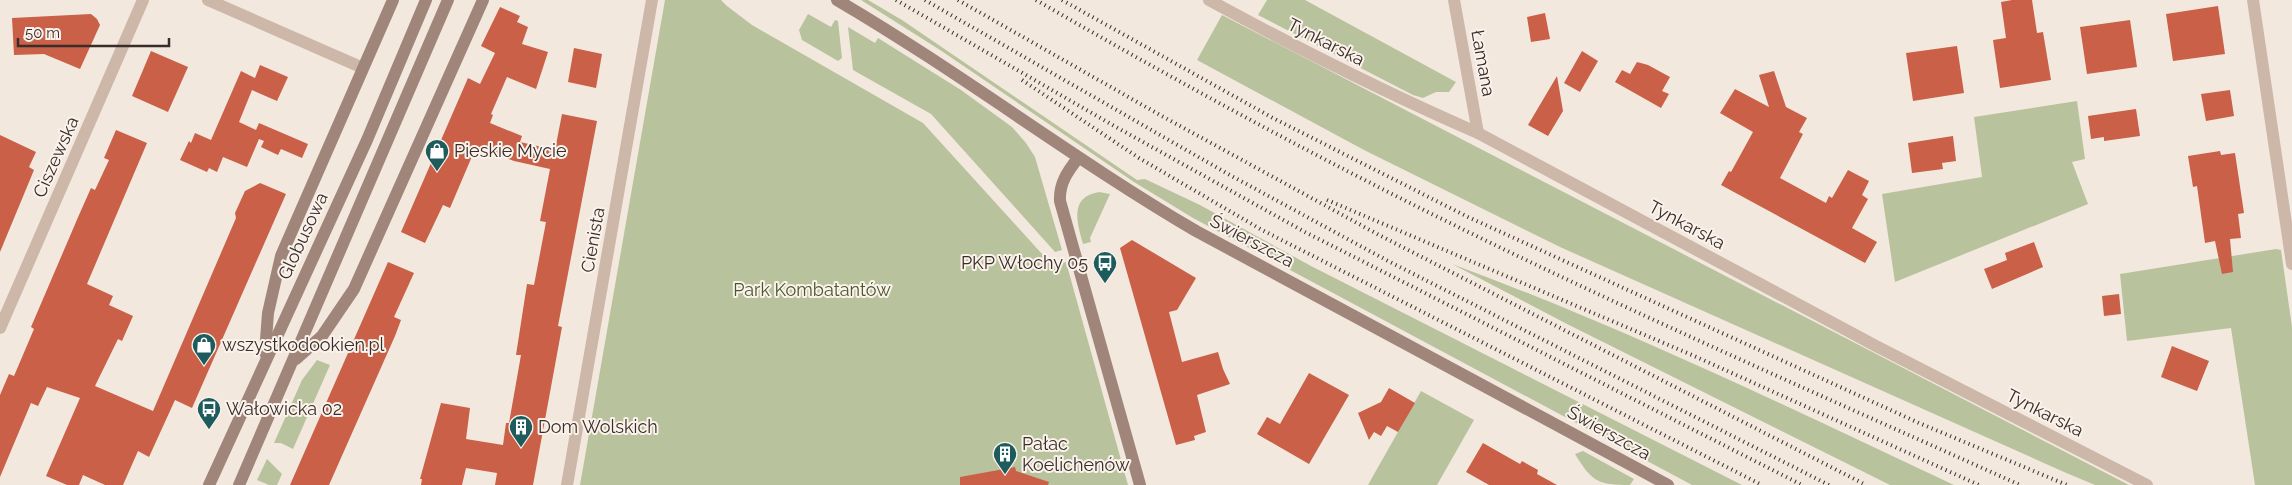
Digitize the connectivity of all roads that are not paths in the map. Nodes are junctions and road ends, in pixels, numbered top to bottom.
1 (143, 0) edge
2 (208, 0) edge
3 (393, 0) edge
4 (426, 0) edge
5 (448, 0) edge
6 (483, 0) edge
7 (652, 0) edge
8 (837, 0) edge
9 (1209, 0) edge
10 (1454, 0) edge
11 (2253, 0) edge
12 (363, 68) junction
13 (1478, 133) junction
14 (1078, 158) junction
15 (2292, 264) edge
16 (0, 328) edge
17 (264, 361) junction
18 (294, 361) junction
19 (209, 485) edge
20 (239, 485) edge
21 (568, 485) edge
22 (1140, 485) edge
23 (1668, 485) edge
24 (2147, 485) edge

1 - 16 street, Ciszewska
2 - 12 street
3 - 12 street
4 - 17 street, Globusowa
5 - 18 street
6 - 18 street
7 - 21 street, Cienista
8 - 14 street, Świerszcza
9 - 13 street, Tynkarska
10 - 13 street, Łamana
11 - 15 street
12 - 17 street
13 - 24 street, Tynkarska
14 - 22 street
14 - 23 street, Świerszcza
17 - 19 street, Globusowa
18 - 20 street

